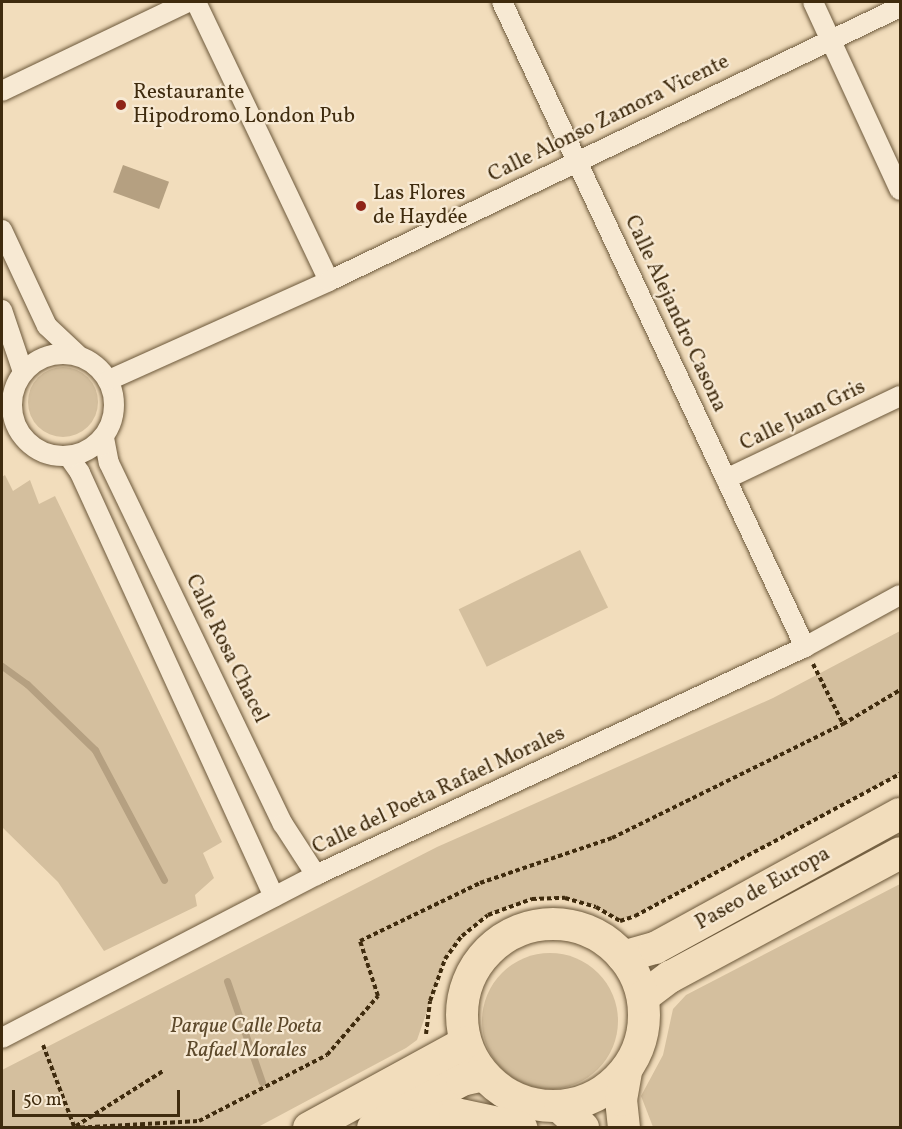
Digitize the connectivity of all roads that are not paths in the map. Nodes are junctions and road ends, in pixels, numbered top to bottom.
1 (188, 2) edge
2 (196, 2) edge
3 (502, 2) edge
4 (813, 2) edge
5 (900, 8) edge
6 (831, 40) junction
7 (2, 90) edge
8 (577, 161) junction
9 (900, 190) edge
10 (2, 230) edge
11 (329, 281) junction
12 (2, 310) edge
13 (78, 355) junction
14 (23, 372) junction
15 (109, 380) junction
16 (900, 396) edge
17 (10, 434) edge
18 (104, 438) junction
19 (69, 457) junction
20 (726, 479) junction
21 (900, 595) edge
22 (805, 647) junction
23 (900, 814) edge
24 (900, 853) edge
25 (316, 875) junction
26 (274, 897) junction
27 (623, 957) junction
28 (643, 998) junction
29 (2, 1038) edge
30 (465, 1043) junction
31 (626, 1072) junction
32 (483, 1075) junction
33 (560, 1107) junction
34 (309, 1128) edge
35 (373, 1128) edge
36 (403, 1128) edge
37 (521, 1128) edge
38 (583, 1128) edge
39 (624, 1128) edge

1 - 7 street
2 - 11 street
3 - 8 street, Calle Alejandro Casona
4 - 6 street
5 - 6 street, Calle Alonso Zamora Vicente
6 - 8 street, Calle Alonso Zamora Vicente
6 - 9 street
8 - 11 street, Calle Alonso Zamora Vicente
8 - 20 street, Calle Alejandro Casona
10 - 13 street
11 - 15 street, Calle Alonso Zamora Vicente
12 - 14 street
13 - 14 street
13 - 15 street
14 - 17 street
15 - 18 street
16 - 20 street, Calle Juan Gris
17 - 19 street
18 - 19 street
18 - 25 street, Calle Rosa Chacel
19 - 26 street
20 - 22 street, Calle Alejandro Casona
21 - 22 street, Calle del Poeta Rafael Morales
22 - 25 street, Calle del Poeta Rafael Morales
23 - 27 main road, Paseo de Europa
24 - 28 main road, Paseo de Europa
25 - 26 street, Calle del Poeta Rafael Morales
26 - 29 street, Calle del Poeta Rafael Morales
27 - 28 main road
27 - 30 main road
28 - 31 main road
30 - 32 main road
30 - 34 main road
31 - 33 main road
31 - 39 main road
32 - 33 main road
32 - 35 main road
33 - 38 main road
36 - 37 highway

